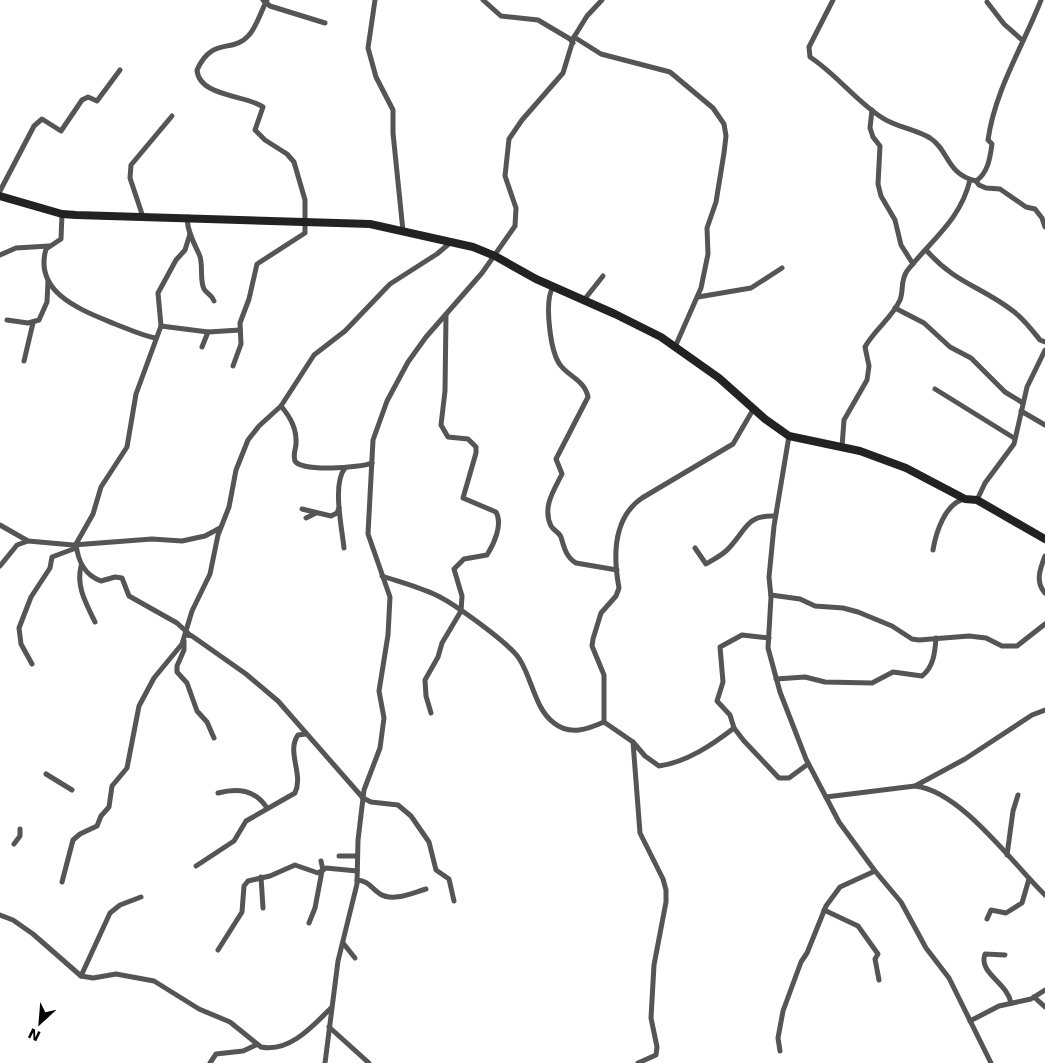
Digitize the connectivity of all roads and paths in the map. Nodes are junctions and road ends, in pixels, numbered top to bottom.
1 (375, 0) edge
2 (484, 0) edge
3 (491, 0) edge
4 (602, 0) edge
5 (833, 0) edge
6 (1041, 0) edge
7 (265, 1) edge
8 (986, 2) dead end
9 (491, 7) junction
10 (325, 24) dead end
11 (574, 40) junction
12 (1022, 40) junction
13 (120, 70) dead end
14 (872, 110) junction
15 (172, 116) dead end
16 (973, 180) junction
17 (0, 196) edge
18 (62, 214) junction
19 (143, 217) junction
20 (188, 217) junction
21 (306, 224) junction
22 (1045, 227) edge
23 (403, 231) junction
24 (190, 234) junction
25 (451, 241) junction
26 (49, 246) junction
27 (927, 251) junction
28 (0, 255) edge
29 (495, 256) junction
30 (913, 264) junction
31 (782, 268) dead end
32 (47, 276) junction
33 (603, 276) dead end
34 (553, 287) junction
35 (698, 297) junction
36 (584, 300) junction
37 (214, 301) dead end
38 (895, 308) junction
39 (446, 314) junction
40 (7, 320) dead end
41 (33, 323) junction
42 (161, 326) junction
43 (240, 330) junction
44 (208, 332) junction
45 (155, 338) junction
46 (1045, 342) edge
47 (202, 347) dead end
48 (675, 347) junction
49 (1045, 350) edge
50 (24, 361) dead end
51 (232, 366) dead end
52 (936, 389) dead end
53 (1023, 403) junction
54 (281, 406) junction
55 (754, 408) junction
56 (1021, 411) junction
57 (1045, 425) edge
58 (790, 436) junction
59 (1014, 438) junction
60 (842, 447) junction
61 (372, 464) junction
62 (345, 468) junction
63 (965, 499) junction
64 (977, 500) junction
65 (340, 507) junction
66 (302, 508) dead end
67 (316, 513) junction
68 (775, 516) junction
69 (306, 518) dead end
70 (0, 525) edge
71 (220, 528) junction
72 (1045, 539) edge
73 (28, 541) junction
74 (76, 546) junction
75 (344, 548) dead end
76 (695, 548) dead end
77 (933, 550) dead end
78 (1045, 556) edge
79 (0, 566) edge
80 (81, 566) junction
81 (617, 570) junction
82 (382, 576) junction
83 (1045, 594) edge
84 (771, 595) junction
85 (461, 612) junction
86 (95, 622) dead end
87 (1045, 624) edge
88 (186, 636) junction
89 (769, 638) junction
90 (936, 638) junction
91 (32, 664) dead end
92 (776, 679) junction
93 (1045, 710) edge
94 (431, 713) dead end
95 (604, 722) junction
96 (734, 728) junction
97 (307, 734) junction
98 (214, 738) dead end
99 (633, 742) junction
100 (808, 764) junction
101 (46, 774) dead end
102 (915, 786) junction
103 (72, 790) dead end
104 (218, 793) dead end
105 (1018, 795) dead end
106 (826, 797) junction
107 (363, 798) junction
108 (267, 808) junction
109 (20, 830) dead end
110 (14, 844) dead end
111 (1007, 855) junction
112 (339, 856) dead end
113 (357, 856) junction
114 (321, 861) dead end
115 (196, 866) dead end
116 (322, 870) junction
117 (357, 871) junction
118 (875, 871) junction
119 (261, 877) junction
120 (1029, 879) junction
121 (357, 880) junction
122 (62, 882) dead end
123 (426, 889) dead end
124 (1045, 895) edge
125 (142, 897) dead end
126 (454, 901) dead end
127 (263, 908) dead end
128 (824, 910) junction
129 (0, 916) edge
130 (986, 919) dead end
131 (309, 923) dead end
132 (343, 943) junction
133 (218, 950) dead end
134 (1005, 955) dead end
135 (355, 958) dead end
136 (81, 976) junction
137 (879, 980) dead end
138 (1045, 990) edge
139 (1034, 997) junction
140 (1011, 1003) junction
141 (1045, 1007) edge
142 (332, 1008) junction
143 (970, 1021) junction
144 (329, 1027) junction
145 (256, 1045) junction
146 (780, 1051) dead end
147 (210, 1063) edge
148 (325, 1063) edge
149 (369, 1063) edge
150 (638, 1063) edge
151 (991, 1063) edge

1 - 23 street
2 - 9 street
3 - 9 street
4 - 11 street
5 - 14 street
6 - 12 street
7 - 10 street
7 - 21 street
8 - 12 street
9 - 11 street
11 - 29 street
11 - 35 street
12 - 16 street
13 - 17 street
14 - 16 street
14 - 30 street
15 - 19 street
16 - 22 street
16 - 27 street
17 - 18 main road
18 - 19 main road
18 - 26 street
19 - 20 main road
20 - 21 main road
20 - 24 street
21 - 23 main road
21 - 43 street
23 - 25 main road
24 - 37 street
24 - 42 street
25 - 29 main road
25 - 54 street
26 - 28 street
26 - 32 street
27 - 30 street
27 - 46 street
29 - 34 main road
29 - 39 street
30 - 38 street
31 - 35 street
32 - 41 street
32 - 45 street
33 - 36 street
34 - 36 main road
34 - 81 street
35 - 48 street
36 - 48 main road
38 - 53 street
38 - 60 street
39 - 61 street
39 - 85 street
40 - 41 street
41 - 50 street
42 - 44 street
42 - 45 street
43 - 44 street
43 - 51 street
44 - 47 street
45 - 74 street
48 - 55 main road
49 - 53 street
52 - 59 street
53 - 56 street
54 - 62 street
54 - 71 street
55 - 58 main road
55 - 81 street
56 - 57 street
56 - 59 street
58 - 60 main road
58 - 68 street
59 - 64 street
60 - 63 main road
61 - 62 street
61 - 82 street
62 - 65 street
63 - 64 main road
63 - 77 street
64 - 72 main road
65 - 67 street
65 - 75 street
66 - 67 street
67 - 69 street
68 - 76 street
68 - 84 street
70 - 73 street
71 - 74 street
71 - 88 street
73 - 74 street
73 - 79 street
74 - 80 street
74 - 91 street
78 - 83 street
80 - 86 street
80 - 88 street
81 - 95 street
82 - 85 street
82 - 107 street
84 - 89 street
84 - 90 street
85 - 94 street
85 - 95 street
87 - 90 street
88 - 97 street
88 - 98 street
88 - 122 street
89 - 92 street
89 - 96 street
90 - 92 street
92 - 100 street
93 - 102 street
95 - 99 street
96 - 99 street
96 - 100 street
97 - 107 street
97 - 108 street
99 - 150 street
100 - 106 street
101 - 103 street
102 - 106 street
102 - 111 street
104 - 108 street
105 - 111 street
106 - 118 street
107 - 113 street
107 - 126 street
108 - 115 street
109 - 110 street
111 - 120 street
112 - 113 street
113 - 117 street
114 - 116 street
116 - 117 street
116 - 119 street
116 - 131 street
117 - 121 street
118 - 128 street
118 - 143 street
119 - 127 street
119 - 133 street
120 - 124 street
120 - 130 street
121 - 123 street
121 - 132 street
125 - 136 street
128 - 137 street
128 - 146 street
129 - 136 street
132 - 135 street
132 - 142 street
134 - 140 street
136 - 145 street
138 - 139 street
139 - 140 street
139 - 141 street
140 - 143 street
142 - 144 street
142 - 145 street
143 - 151 street
144 - 148 street
144 - 149 street
145 - 147 street

